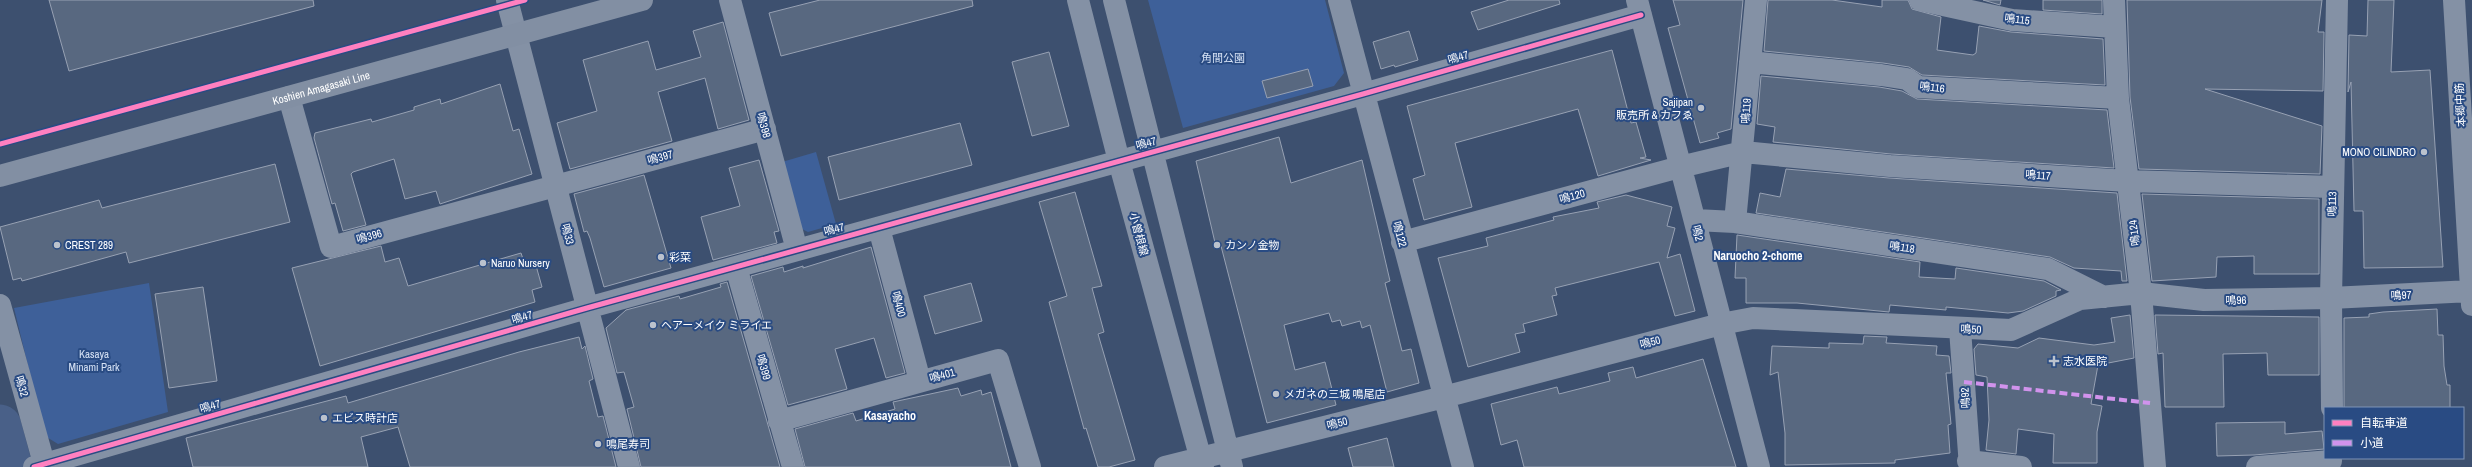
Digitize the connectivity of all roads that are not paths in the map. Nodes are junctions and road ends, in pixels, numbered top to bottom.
1 (507, 0) edge
2 (642, 0) edge
3 (730, 0) edge
4 (1078, 0) edge
5 (1114, 0) edge
6 (1339, 0) edge
7 (1756, 0) edge
8 (1920, 0) edge
9 (2114, 0) edge
10 (2338, 0) edge
11 (2454, 0) edge
12 (612, 4) edge
13 (1639, 8) edge
14 (2114, 27) junction
15 (517, 36) junction
16 (1750, 62) junction
17 (1363, 94) junction
18 (289, 97) junction
19 (2118, 98) junction
20 (2466, 103) edge
21 (765, 129) junction
22 (1153, 152) junction
23 (1743, 152) junction
24 (1119, 161) junction
25 (1680, 166) junction
26 (0, 176) edge
27 (2128, 181) junction
28 (556, 185) junction
29 (2468, 185) edge
30 (2333, 187) junction
31 (1695, 220) junction
32 (1735, 222) junction
33 (879, 228) junction
34 (1402, 242) junction
35 (797, 250) junction
36 (736, 267) junction
37 (2141, 293) junction
38 (2104, 297) junction
39 (2331, 298) junction
40 (2472, 298) edge
41 (0, 305) edge
42 (587, 308) junction
43 (1721, 324) junction
44 (1960, 329) junction
45 (920, 381) junction
46 (1444, 397) junction
47 (2332, 407) edge
48 (779, 421) junction
49 (1230, 459) edge
50 (1202, 462) edge
51 (2331, 462) edge
52 (1969, 464) edge
53 (41, 466) edge
54 (630, 467) edge
55 (793, 467) edge
56 (1030, 467) edge
57 (1165, 467) edge
58 (1463, 467) edge
59 (1760, 467) edge
60 (2020, 467) edge
61 (2155, 467) edge
62 (2257, 467) edge

1 - 15 street, 鳴33
2 - 12 main road, Koshien Amagasaki Line
3 - 21 street, 鳴398
4 - 24 street, 小曽根線
5 - 22 street
6 - 17 street, 鳴122
7 - 16 street, 鳴119
8 - 14 street, 鳴115
9 - 14 street, 鳴124
10 - 30 street, 鳴113
11 - 20 street, 本郷中筋
12 - 15 main road, Koshien Amagasaki Line
13 - 17 street, 鳴47
13 - 25 street, 鳴2
14 - 19 street, 鳴124
15 - 18 main road, Koshien Amagasaki Line
15 - 28 street, 鳴33
16 - 19 street, 鳴116
16 - 23 street, 鳴119
17 - 22 street, 鳴47
17 - 34 street, 鳴122
18 - 26 main road, Koshien Amagasaki Line
18 - 28 street, 鳴396
19 - 27 street, 鳴124
20 - 29 street, 本郷中筋
21 - 28 street, 鳴397
21 - 35 street, 鳴398
22 - 24 street, 鳴47
22 - 49 street
23 - 25 street, 鳴120
23 - 27 street, 鳴117
23 - 32 street, 鳴119
24 - 33 street, 鳴47
24 - 50 street, 小曽根線
25 - 31 street, 鳴2
25 - 34 street, 鳴120
27 - 30 street, 鳴117
27 - 37 street, 鳴124
28 - 42 street, 鳴33
29 - 40 street, 本郷中筋
30 - 39 street, 鳴113
31 - 32 street, 鳴118
31 - 43 street, 鳴2
32 - 38 street, 鳴118
33 - 35 street, 鳴47
33 - 45 street, 鳴400
34 - 46 street, 鳴122
35 - 36 street, 鳴47
36 - 42 street, 鳴47
36 - 48 street, 鳴399
37 - 38 street, 鳴50
37 - 39 street, 鳴96
37 - 61 street, 鳴124
38 - 44 street, 鳴50
39 - 40 street, 鳴97
39 - 47 street, 鳴113
41 - 53 street, 鳴32
42 - 53 street, 鳴47
42 - 54 street, 鳴33
43 - 44 street, 鳴50
43 - 46 street, 鳴50
43 - 59 street, 鳴2
44 - 52 street, 鳴92
45 - 48 street, 鳴401
45 - 56 street, 鳴401
46 - 49 street, 鳴50
46 - 58 street, 鳴122
48 - 55 street, 鳴399
49 - 50 street, 鳴50
50 - 57 street, 鳴50
51 - 62 street
52 - 60 street

